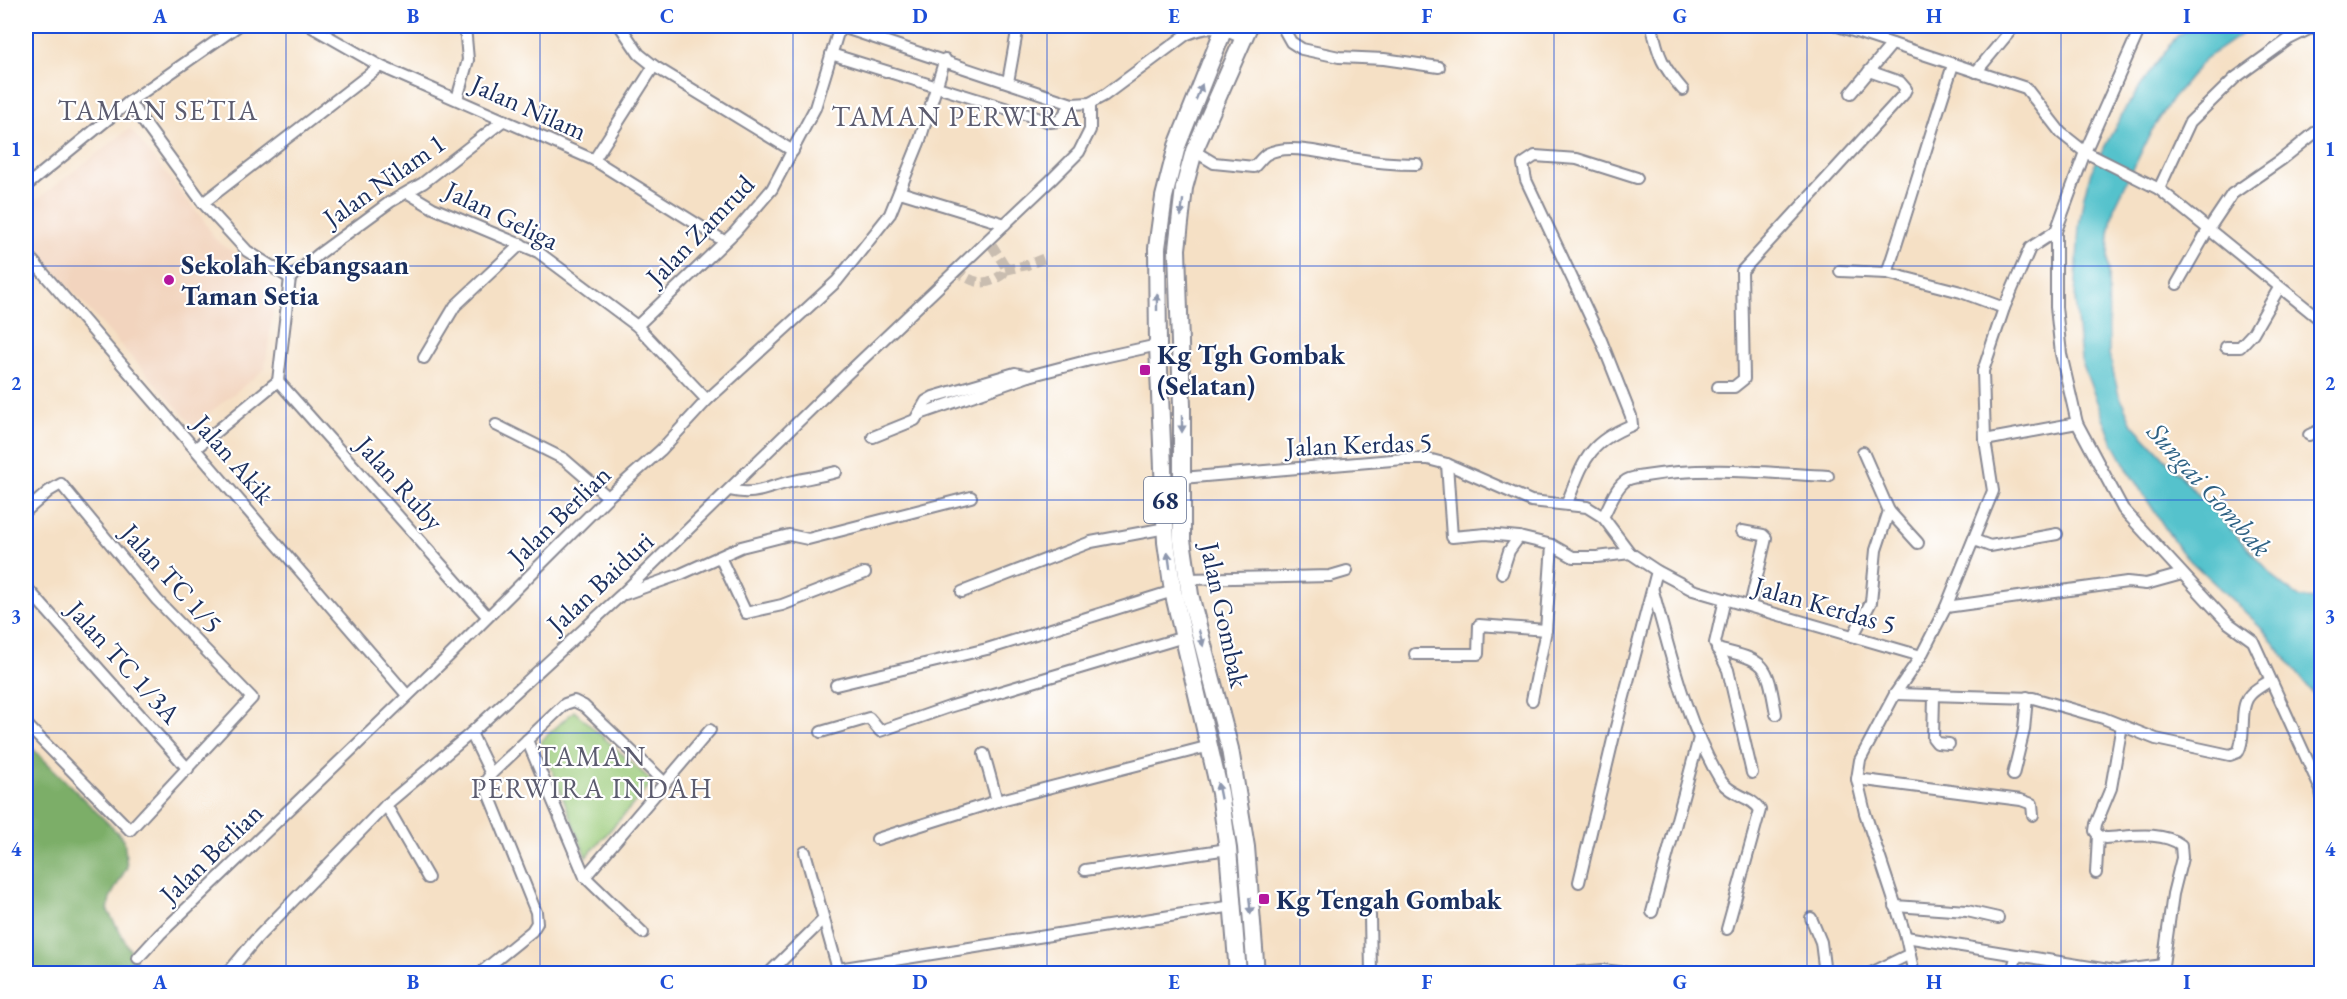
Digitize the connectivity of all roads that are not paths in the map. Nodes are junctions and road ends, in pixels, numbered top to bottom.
1 (238, 26) edge
2 (310, 26) edge
3 (465, 26) edge
4 (620, 26) edge
5 (839, 26) edge
6 (1018, 26) edge
7 (1281, 26) edge
8 (1652, 26) edge
9 (1838, 26) edge
10 (2012, 26) edge
11 (2141, 26) edge
12 (2315, 26) edge
13 (1224, 28) edge
14 (861, 29) edge
15 (1863, 29) edge
16 (1190, 30) edge
17 (1246, 32) edge
18 (1892, 44) junction
19 (831, 54) junction
20 (945, 59) junction
21 (1953, 65) junction
22 (380, 66) junction
23 (654, 66) junction
24 (1439, 67) dead end
25 (1869, 70) junction
26 (1976, 72) junction
27 (1008, 82) junction
28 (936, 87) junction
29 (1683, 90) dead end
30 (1851, 93) dead end
31 (458, 99) junction
32 (129, 102) junction
33 (1090, 103) junction
34 (1072, 104) junction
35 (504, 120) junction
36 (2322, 127) edge
37 (793, 151) junction
38 (1194, 151) junction
39 (2090, 154) junction
40 (594, 160) junction
41 (1417, 164) dead end
42 (1637, 178) dead end
43 (26, 186) edge
44 (2159, 189) junction
45 (900, 192) junction
46 (408, 194) junction
47 (203, 203) junction
48 (1005, 224) junction
49 (2208, 230) junction
50 (2056, 231) junction
51 (724, 241) junction
52 (521, 244) junction
53 (26, 253) edge
54 (1840, 271) dead end
55 (1887, 273) junction
56 (290, 278) junction
57 (2177, 284) dead end
58 (2279, 288) junction
59 (2004, 308) junction
60 (2322, 321) edge
61 (637, 326) junction
62 (1158, 345) junction
63 (2226, 347) dead end
64 (424, 358) dead end
65 (278, 381) junction
66 (1718, 387) dead end
67 (707, 400) junction
68 (2077, 423) junction
69 (496, 425) dead end
70 (2322, 429) edge
71 (2310, 435) dead end
72 (873, 437) dead end
73 (1985, 440) junction
74 (196, 448) junction
75 (1863, 452) dead end
76 (1447, 464) junction
77 (836, 472) dead end
78 (1828, 476) dead end
79 (1182, 477) junction
80 (729, 490) junction
81 (608, 497) junction
82 (971, 497) dead end
83 (1567, 503) junction
84 (26, 511) edge
85 (1889, 511) junction
86 (1604, 518) junction
87 (1166, 528) junction
88 (1742, 531) dead end
89 (2057, 534) dead end
90 (1519, 537) junction
91 (1974, 540) junction
92 (1918, 543) dead end
93 (1552, 545) junction
94 (1630, 553) junction
95 (720, 557) junction
96 (1347, 571) dead end
97 (1657, 571) junction
98 (865, 573) dead end
99 (1502, 573) dead end
100 (2182, 574) junction
101 (1188, 579) junction
102 (26, 587) edge
103 (1173, 591) junction
104 (1653, 591) junction
105 (962, 592) dead end
106 (620, 596) junction
107 (1725, 599) junction
108 (1750, 606) junction
109 (1946, 607) junction
110 (487, 616) junction
111 (1546, 630) junction
112 (1853, 636) junction
113 (1184, 638) junction
114 (1716, 649) junction
115 (1415, 654) dead end
116 (1921, 656) junction
117 (2270, 680) junction
118 (836, 685) dead end
119 (1895, 694) junction
120 (407, 695) junction
121 (1934, 696) junction
122 (2027, 697) junction
123 (1532, 700) dead end
124 (1776, 714) dead end
125 (26, 724) edge
126 (2122, 725) junction
127 (710, 730) dead end
128 (821, 732) dead end
129 (471, 733) junction
130 (1699, 738) junction
131 (527, 740) junction
132 (1949, 744) dead end
133 (1210, 746) junction
134 (984, 754) dead end
135 (188, 769) junction
136 (1752, 772) dead end
137 (491, 774) junction
138 (2013, 775) dead end
139 (1857, 779) junction
140 (665, 783) junction
141 (2322, 797) edge
142 (997, 801) junction
143 (386, 805) junction
144 (2032, 815) dead end
145 (2098, 835) junction
146 (877, 839) dead end
147 (1228, 849) junction
148 (805, 852) dead end
149 (1085, 870) dead end
150 (2096, 873) dead end
151 (585, 877) junction
152 (428, 878) dead end
153 (1579, 882) dead end
154 (1233, 906) junction
155 (1895, 906) junction
156 (1652, 912) dead end
157 (1370, 915) dead end
158 (1811, 918) dead end
159 (1998, 918) dead end
160 (824, 919) junction
161 (1728, 929) dead end
162 (643, 933) dead end
163 (1906, 937) junction
164 (1910, 954) junction
165 (2017, 955) junction
166 (138, 958) dead end
167 (838, 971) edge
168 (2121, 972) edge
169 (227, 974) edge
170 (480, 974) edge
171 (768, 974) edge
172 (1238, 974) edge
173 (1256, 974) edge
174 (1371, 974) edge
175 (1560, 974) edge
176 (1636, 974) edge
177 (1825, 974) edge
178 (1869, 974) edge
179 (1914, 974) edge
180 (2011, 974) edge

1 - 32 street
2 - 22 street, Jalan Nilam
3 - 31 street
4 - 23 street
5 - 14 street
5 - 19 street, Jalan Zamrud
6 - 27 street
7 - 24 street
8 - 29 street
9 - 15 street
10 - 26 street
11 - 39 street
12 - 44 street
13 - 16 street
13 - 17 street
62 -> 13 main road, Jalan Gombak / 68
14 - 20 street
15 - 18 street
16 - 33 street
17 - 38 main road, Jalan Gombak / 68
18 - 21 street
18 - 25 street
19 - 28 street
19 - 37 street, Jalan Zamrud
20 - 27 street
20 - 28 street, Jalan Berlian
21 - 26 street
21 - 55 street
22 - 31 street, Jalan Nilam
22 - 47 street
23 - 37 street
23 - 40 street
25 - 30 street
25 - 66 street
26 - 39 street
27 - 34 street
28 - 34 street
28 - 45 street, Jalan Berlian
31 - 35 street, Jalan Nilam
32 - 43 street
32 - 47 street
33 - 34 street
33 - 48 street, Jalan Baiduri
35 - 40 street, Jalan Nilam
35 - 46 street, Jalan Nilam 1
36 - 49 street
37 - 51 street, Jalan Zamrud
38 - 41 street
38 -> 79 main road, Jalan Gombak / 68
39 - 44 street
39 - 50 street
40 - 51 street, Jalan Nilam
42 - 83 street
44 - 49 street
45 - 48 street
45 - 67 street, Jalan Berlian
46 - 52 street, Jalan Geliga
46 - 56 street, Jalan Nilam 1
47 - 56 street
48 - 80 street, Jalan Baiduri
49 - 57 street
49 - 58 street
50 - 59 street
50 - 68 street
51 - 61 street, Jalan Zamrud
52 - 61 street, Jalan Geliga
52 - 64 street
53 - 74 street, Jalan Akik
54 - 55 street
55 - 59 street
56 - 65 street
58 - 60 street
58 - 63 street
59 - 73 street
61 - 67 street, Jalan Geliga
62 - 72 street
62 - 87 main road, Jalan Gombak / 68
65 - 74 street
65 - 110 street, Jalan Ruby
67 - 81 street, Jalan Berlian
68 - 73 street
68 - 100 street
69 - 81 street
70 - 71 street
73 - 91 street
74 - 120 street, Jalan Akik
75 - 85 street
76 - 79 street, Jalan Kerdas 5
76 - 83 street, Jalan Kerdas 5
76 - 90 street
77 - 80 street
78 - 86 street
79 - 101 main road, Jalan Gombak / 68
80 - 106 street, Jalan Baiduri
81 - 110 street, Jalan Berlian
82 - 95 street
83 - 86 street, Jalan Kerdas 5
84 - 135 street, Jalan TC 1/5
85 - 92 street
85 - 112 street
86 - 94 street, Jalan Kerdas 5
103 -> 87 main road, Jalan Gombak / 68
87 - 105 street
88 - 108 street
89 - 91 street
90 - 93 street
90 - 99 street
91 - 109 street
93 - 94 street
93 - 111 street
94 - 97 street, Jalan Kerdas 5
95 - 98 street
95 - 106 street
96 - 101 street
97 - 104 street
97 - 107 street, Jalan Kerdas 5
100 - 109 street
100 - 117 street
101 -> 173 main road, Jalan Gombak / 68
102 - 135 street, Jalan TC 1/3A
103 - 113 main road, Jalan Gombak / 68
103 - 118 street
104 - 130 street
104 - 153 street
106 - 129 street, Jalan Baiduri
107 - 108 street, Jalan Kerdas 5
107 - 114 street
108 - 112 street, Jalan Kerdas 5
109 - 116 street
110 - 120 street, Jalan Berlian
111 - 115 street
111 - 123 street
112 - 116 street, Jalan Kerdas 5
113 - 128 street
113 - 133 main road, Jalan Gombak / 68
114 - 124 street
114 - 136 street
116 - 119 street
117 - 126 street
117 - 141 street
119 - 121 street
119 - 139 street
120 - 166 street, Jalan Berlian
121 - 122 street
121 - 132 street
122 - 126 street
122 - 138 street
125 - 135 street
126 - 145 street
127 - 140 street
129 - 137 street
129 - 143 street, Jalan Baiduri
130 - 156 street
130 - 161 street
131 - 137 street
131 - 140 street
131 - 151 street
133 - 142 street
147 -> 133 main road, Jalan Gombak / 68
134 - 142 street
137 - 170 street
139 - 144 street
139 - 155 street
140 - 151 street
142 - 146 street
143 - 152 street
143 - 169 street, Jalan Baiduri
145 - 150 street
145 - 168 street
147 - 149 street
147 - 154 main road, Jalan Gombak / 68
148 - 160 street
151 - 162 street
154 - 167 street
154 - 172 main road, Jalan Gombak / 68
155 - 159 street
155 - 163 street
157 - 174 street
158 - 177 street
160 - 167 street
160 - 171 street
163 - 164 street
163 - 165 street
164 - 178 street
164 - 179 street
165 - 168 street
165 - 180 street
175 - 176 street

